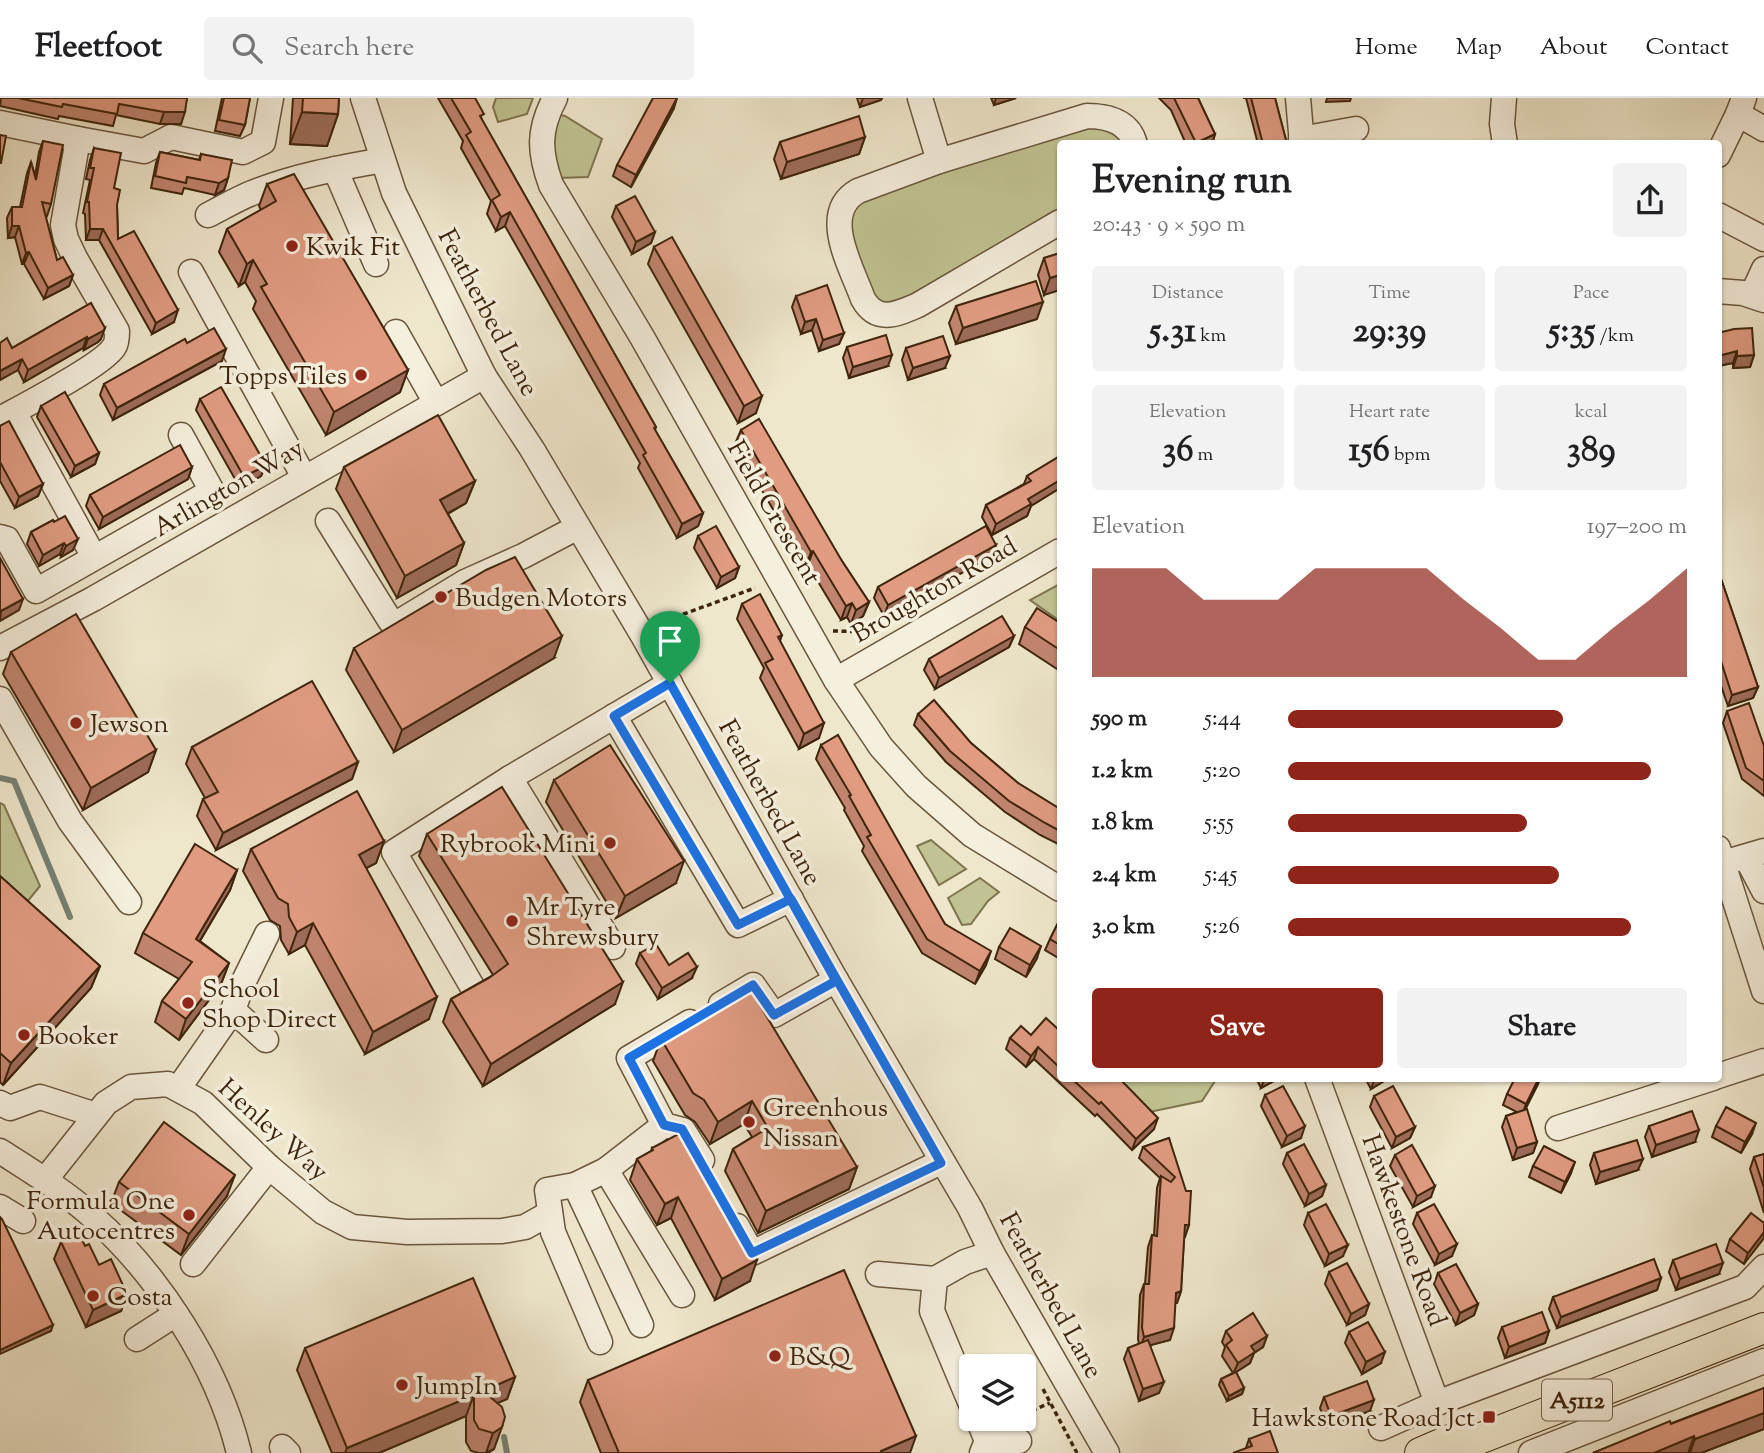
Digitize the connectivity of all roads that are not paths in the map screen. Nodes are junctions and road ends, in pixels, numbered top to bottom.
1 (271, 98) edge
2 (363, 98) edge
3 (555, 98) edge
4 (920, 98) edge
5 (1298, 98) edge
6 (1504, 98) edge
7 (1741, 106) edge
8 (0, 123) edge
9 (1356, 129) dead end
10 (1764, 130) edge
11 (78, 139) junction
12 (1134, 140) edge
13 (1302, 140) edge
14 (1306, 140) edge
15 (1504, 140) edge
16 (1722, 146) edge
17 (383, 160) junction
18 (939, 162) junction
19 (335, 169) junction
20 (208, 215) dead end
21 (1722, 217) edge
22 (1057, 224) edge
23 (1764, 239) edge
24 (376, 264) dead end
25 (1764, 269) edge
26 (191, 272) dead end
27 (1722, 292) edge
28 (1758, 298) edge
29 (396, 332) dead end
30 (484, 376) junction
31 (436, 403) junction
32 (7, 416) edge
33 (181, 435) dead end
34 (304, 477) junction
35 (328, 521) dead end
36 (578, 527) junction
37 (0, 537) edge
38 (1057, 553) edge
39 (84, 563) junction
40 (0, 648) edge
41 (836, 680) junction
42 (670, 683) junction
43 (0, 699) edge
44 (614, 716) junction
45 (510, 779) junction
46 (1738, 855) edge
47 (1057, 887) edge
48 (1764, 891) edge
49 (791, 899) junction
50 (129, 902) dead end
51 (267, 934) dead end
52 (613, 947) dead end
53 (836, 981) junction
54 (473, 988) edge
55 (1764, 991) edge
56 (233, 1010) junction
57 (266, 1040) dead end
58 (1764, 1061) edge
59 (1722, 1075) edge
60 (1318, 1082) edge
61 (1701, 1082) edge
62 (178, 1089) junction
63 (0, 1103) edge
64 (96, 1115) junction
65 (664, 1125) junction
66 (1558, 1128) dead end
67 (0, 1151) edge
68 (941, 1163) junction
69 (269, 1167) junction
70 (606, 1170) junction
71 (45, 1180) junction
72 (575, 1185) junction
73 (716, 1186) edge
74 (0, 1207) edge
75 (727, 1208) edge
76 (550, 1213) junction
77 (23, 1221) dead end
78 (992, 1253) junction
79 (193, 1264) dead end
80 (1764, 1268) edge
81 (878, 1274) dead end
82 (934, 1279) junction
83 (682, 1295) dead end
84 (176, 1314) junction
85 (641, 1325) dead end
86 (1764, 1328) edge
87 (137, 1339) dead end
88 (600, 1342) dead end
89 (1764, 1361) edge
90 (959, 1375) edge
91 (1437, 1403) junction
92 (1544, 1412) junction
93 (1381, 1429) dead end
94 (983, 1438) edge
95 (1019, 1441) dead end
96 (1556, 1444) junction
97 (1462, 1448) edge
98 (239, 1453) edge
99 (1107, 1453) edge
100 (1420, 1453) edge
101 (1531, 1453) edge

1 - 11 street
2 - 17 street, Featherbed Lane
3 - 41 street, Field Crescent
4 - 18 street
5 - 13 street
6 - 15 street
7 - 10 street
7 - 16 street
8 - 11 street
9 - 14 street
11 - 32 street
12 - 18 street
17 - 19 street
17 - 30 street, Featherbed Lane
18 - 22 street
19 - 20 street
19 - 24 street
21 - 23 street
25 - 28 street
26 - 34 street
27 - 28 street
29 - 31 street
30 - 31 street, Arlington Way
30 - 36 street, Featherbed Lane
31 - 34 street, Arlington Way
32 - 39 street
33 - 39 street
34 - 40 street, Arlington Way
35 - 36 street
36 - 42 street, Featherbed Lane
37 - 39 street
38 - 41 street, Broughton Road
41 - 47 street, Field Crescent
42 - 44 street
42 - 49 street, Featherbed Lane
43 - 50 street
44 - 45 street
44 - 49 street
45 - 52 street
45 - 54 street
46 - 48 street
46 - 55 street
49 - 53 street, Featherbed Lane
51 - 56 street
53 - 65 street
53 - 68 street, Featherbed Lane
56 - 57 street
56 - 62 street
58 - 59 street
60 - 91 street, Hawkestone Road
61 - 66 street
62 - 64 street, Henley Way
62 - 69 street, Henley Way
63 - 64 street
64 - 71 street, Henley Way
65 - 70 street
65 - 73 street
67 - 71 street
68 - 75 street
68 - 78 street, Featherbed Lane
69 - 76 street, Henley Way
69 - 79 street
70 - 72 street
70 - 83 street
71 - 84 street
72 - 76 street
72 - 85 street
74 - 77 street
76 - 88 street
78 - 82 street
78 - 99 street, Featherbed Lane
80 - 91 street
81 - 82 street
82 - 90 street
84 - 87 street
84 - 98 street
86 - 92 main road, A5112
89 - 96 street
91 - 93 street
92 - 96 street
92 - 97 main road, A5112
94 - 95 street
96 - 101 street
97 - 100 main road, A5112

